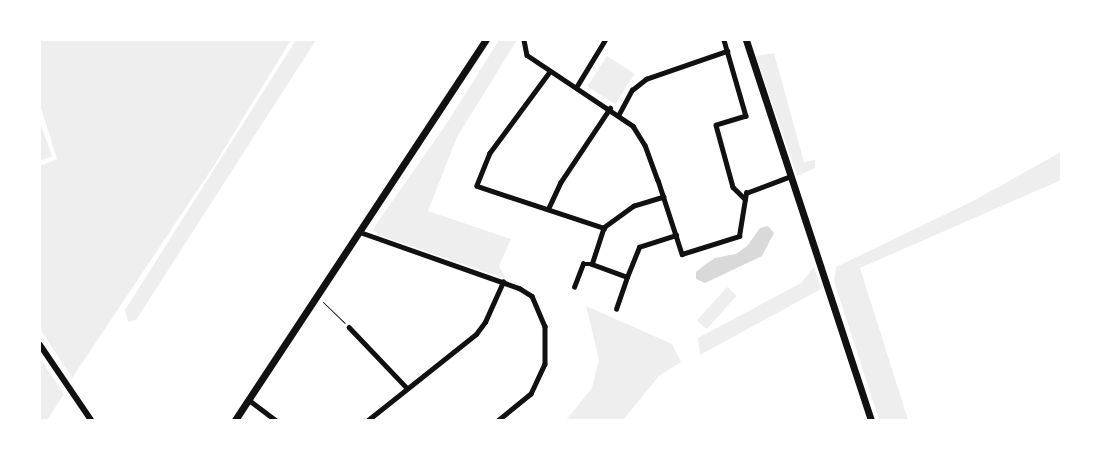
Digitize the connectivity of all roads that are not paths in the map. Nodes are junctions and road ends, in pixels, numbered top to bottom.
1 (486, 40) edge
2 (524, 40) edge
3 (606, 40) edge
4 (724, 40) edge
5 (746, 40) edge
6 (727, 51) junction
7 (550, 72) junction
8 (577, 86) junction
9 (610, 108) junction
10 (619, 114) junction
11 (791, 176) junction
12 (664, 197) junction
13 (744, 199) junction
14 (548, 209) junction
15 (604, 228) junction
16 (360, 232) junction
17 (676, 235) junction
18 (592, 264) junction
19 (627, 277) junction
20 (503, 282) junction
21 (574, 287) dead end
22 (616, 309) dead end
23 (349, 327) road end
24 (40, 345) edge
25 (407, 388) junction
26 (249, 400) junction
27 (91, 420) edge
28 (235, 420) edge
29 (276, 420) edge
30 (368, 420) edge
31 (499, 420) edge
32 (871, 420) edge

1 - 16 main road
2 - 7 street
3 - 8 street
4 - 6 street
5 - 11 main road
6 - 10 street
6 - 13 street
7 - 8 street
7 - 14 street
8 - 9 street
9 - 10 street
9 - 14 street
10 - 12 street
11 - 13 street
11 - 32 main road
12 - 15 street
12 - 17 street
13 - 17 street
14 - 15 street
15 - 18 street
16 - 20 street
16 - 26 main road
17 - 19 street
18 - 19 street
18 - 21 street
19 - 22 street
20 - 25 street
20 - 31 street
23 - 25 street
24 - 27 main road
25 - 30 street
26 - 28 main road
26 - 29 street

